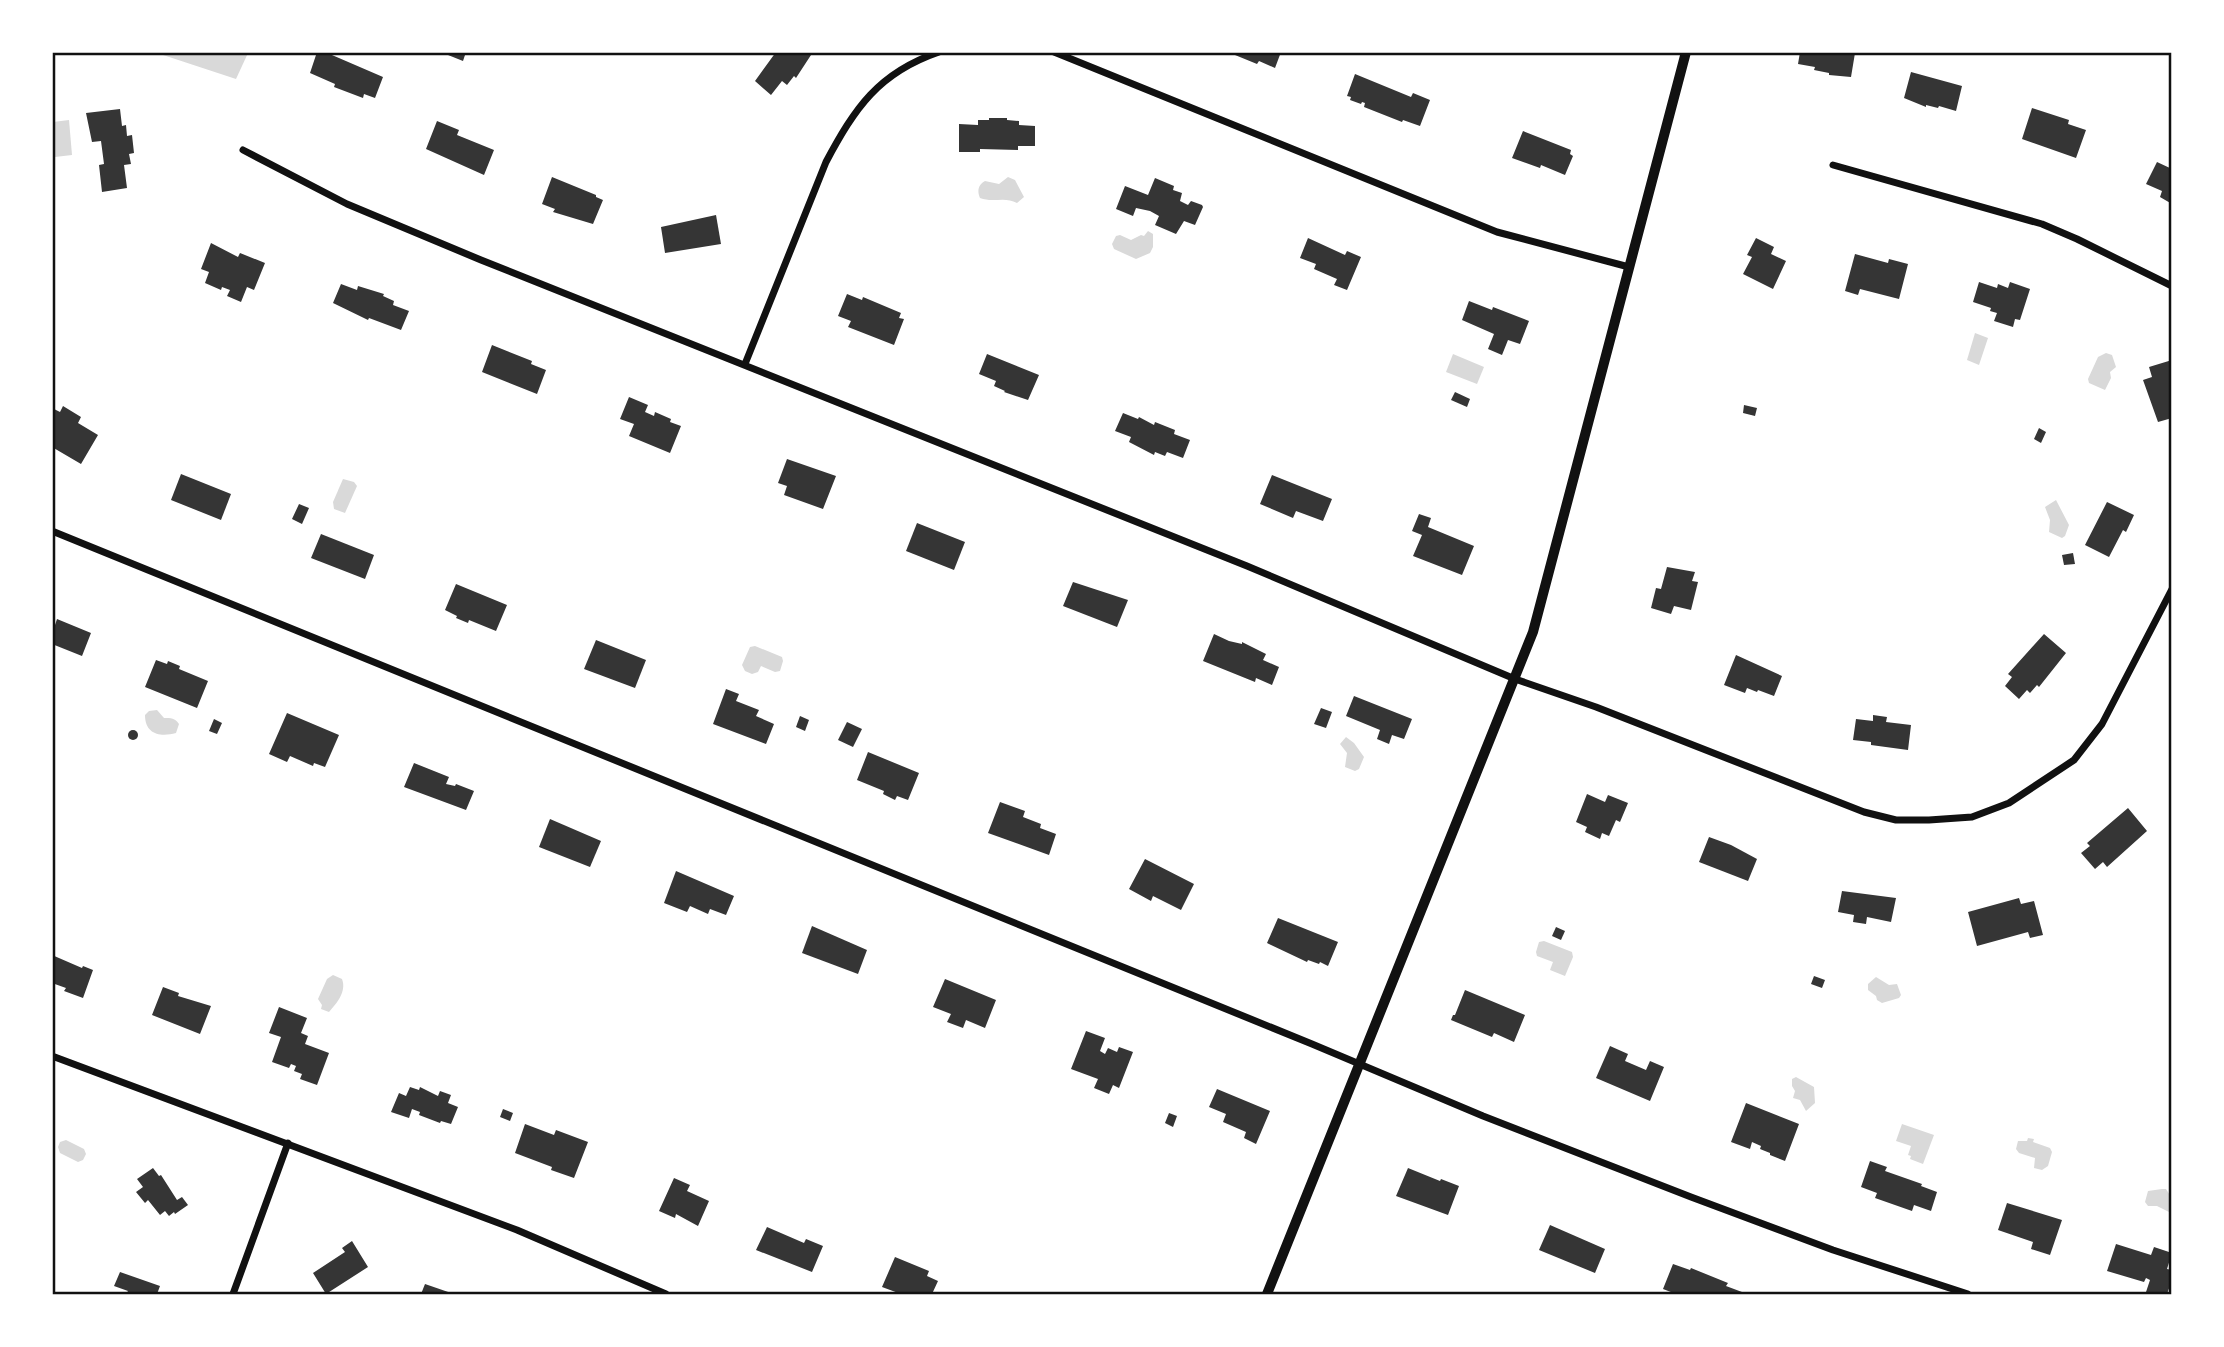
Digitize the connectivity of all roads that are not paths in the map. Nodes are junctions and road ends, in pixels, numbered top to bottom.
1 (939, 52) edge
2 (1054, 52) edge
3 (1686, 52) edge
4 (243, 150) dead end
5 (1832, 165) dead end
6 (1629, 267) junction
7 (2172, 286) edge
8 (744, 364) junction
9 (52, 531) edge
10 (2172, 589) edge
11 (1515, 679) junction
12 (52, 1056) edge
13 (1361, 1063) junction
14 (288, 1143) junction
15 (233, 1294) edge
16 (666, 1294) edge
17 (1267, 1294) edge
18 (1968, 1294) edge

1 - 8 street
2 - 6 street
3 - 6 street
4 - 8 street
5 - 7 street
6 - 11 street
8 - 11 street
9 - 13 street
10 - 11 street
11 - 13 street
12 - 14 street
13 - 17 street
13 - 18 street
14 - 15 street
14 - 16 street

